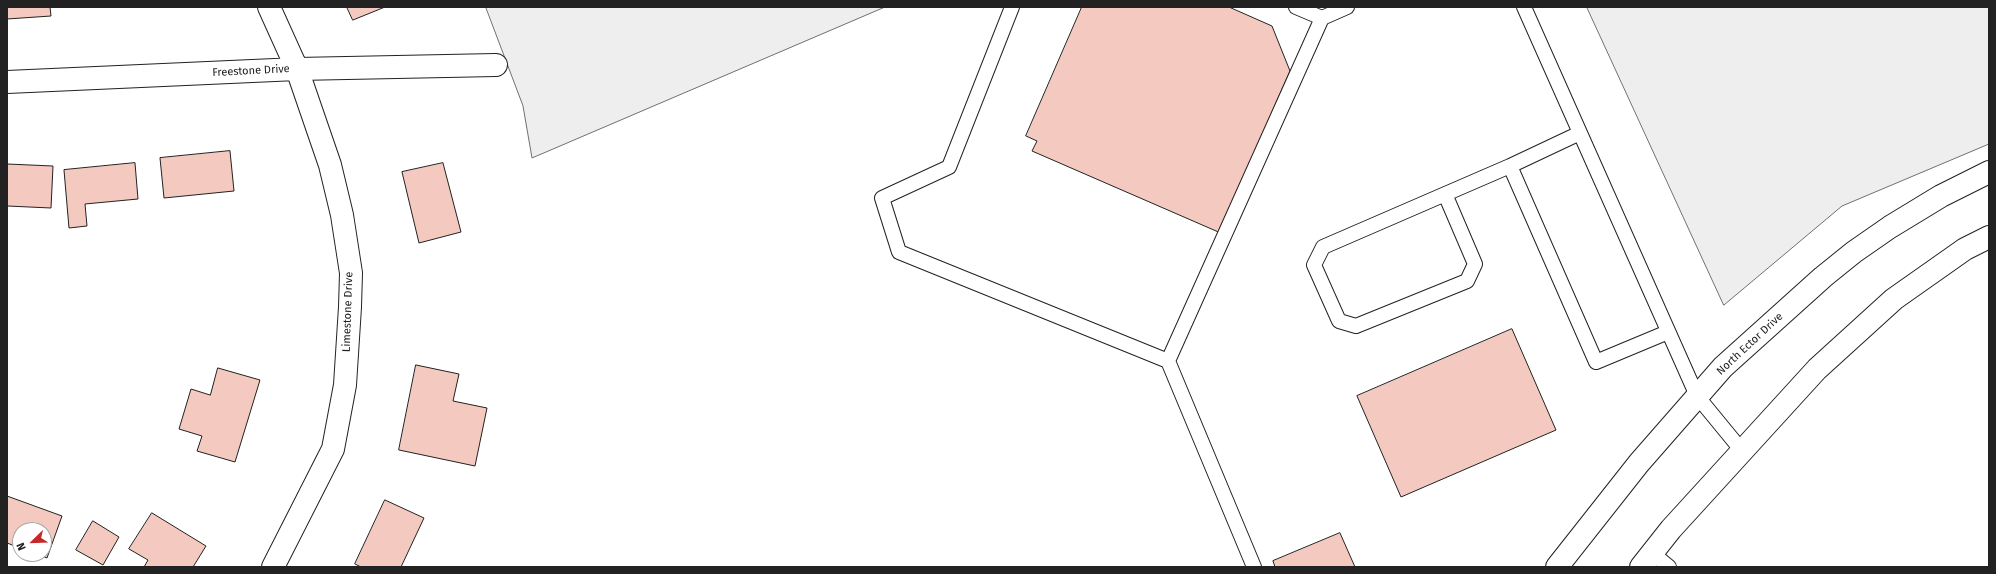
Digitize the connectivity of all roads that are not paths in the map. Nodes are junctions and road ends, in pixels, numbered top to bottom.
1 (269, 7) edge
2 (1012, 7) edge
3 (1296, 7) edge
4 (1347, 7) edge
5 (1524, 7) edge
6 (1322, 18) junction
7 (496, 65) dead end
8 (297, 69) junction
9 (7, 82) edge
10 (1580, 133) junction
11 (1510, 166) junction
12 (1989, 172) edge
13 (1445, 194) junction
14 (1989, 237) edge
15 (1668, 332) junction
16 (1168, 361) junction
17 (1697, 396) junction
18 (1743, 452) junction
19 (1647, 560) edge
20 (274, 567) edge
21 (1254, 567) edge
22 (1557, 567) edge
23 (1669, 567) edge

1 - 8 street, Limestone Drive
2 - 16 lane
3 - 6 lane
4 - 6 lane
5 - 10 lane
6 - 16 lane
7 - 8 street, Freestone Drive
8 - 9 street, Freestone Drive
8 - 20 street, Limestone Drive
10 - 11 lane
10 - 15 lane
11 - 13 lane
11 - 15 lane
12 - 17 street, North Ector Drive
13 - 13 lane
14 - 18 street
15 - 17 lane
16 - 21 lane
17 - 18 lane
17 - 22 street, North Ector Drive
18 - 19 street
19 - 23 lane

